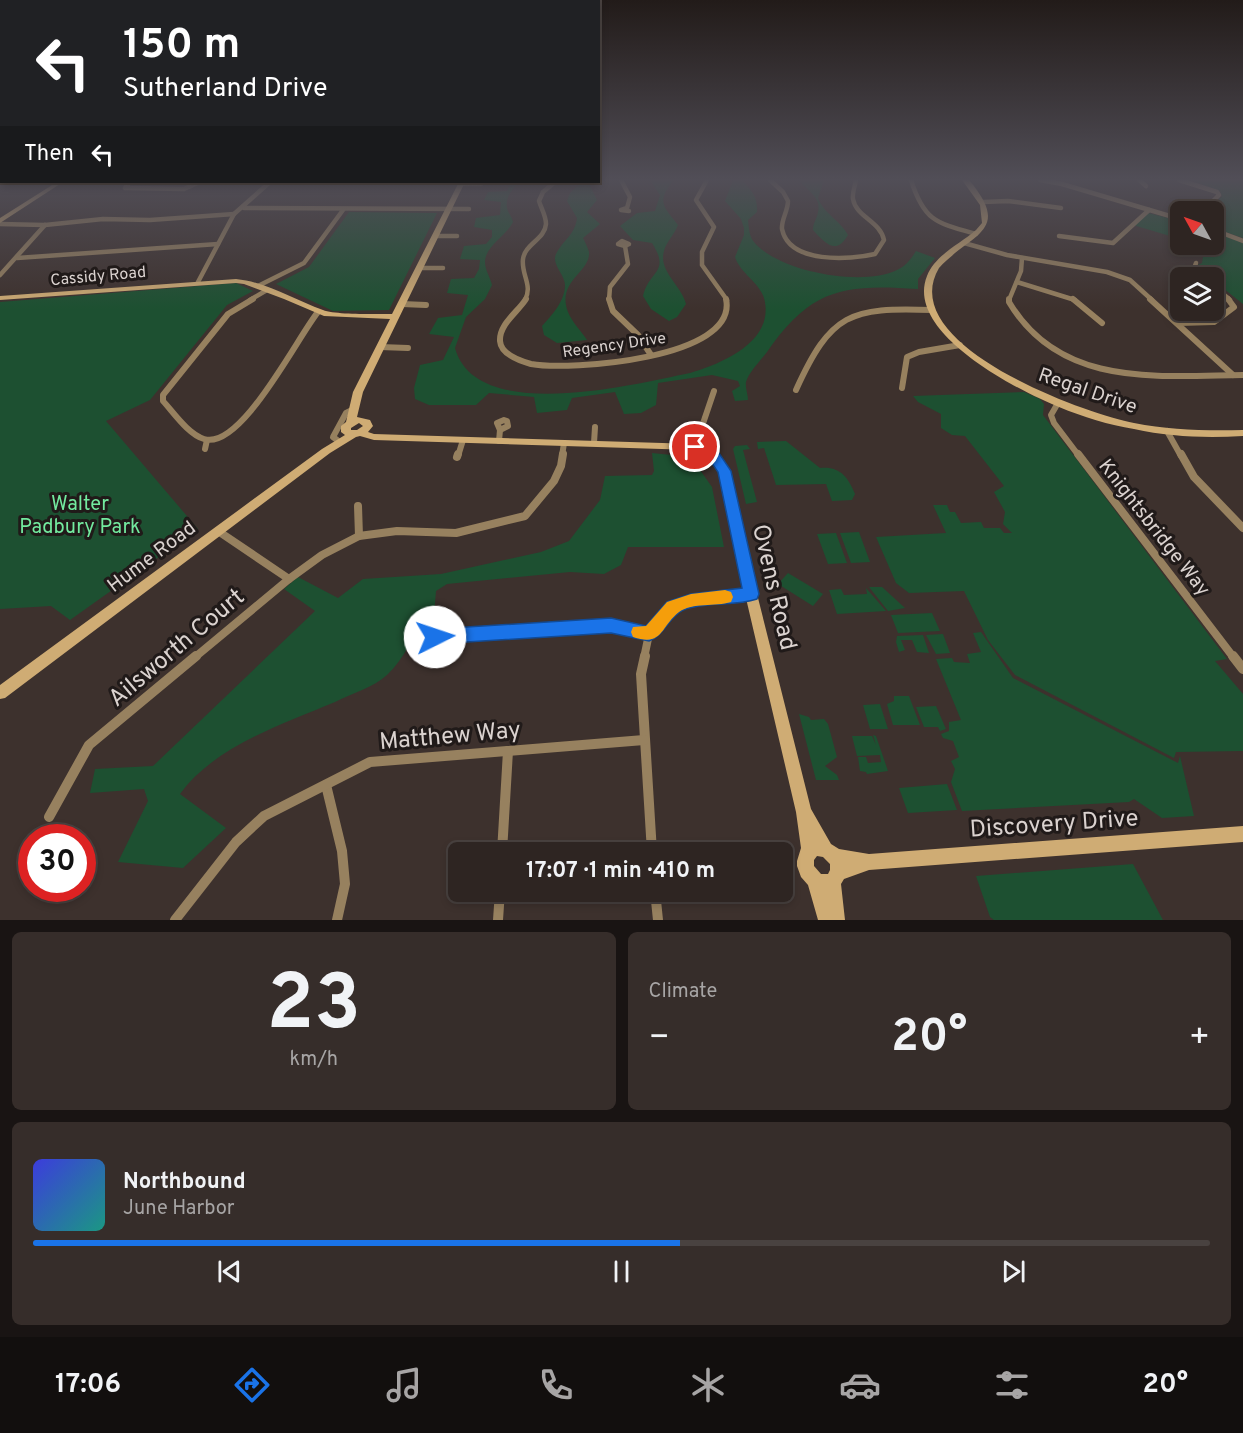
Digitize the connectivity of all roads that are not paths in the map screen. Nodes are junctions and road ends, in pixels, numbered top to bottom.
1 (0, 223) edge
2 (65, 223) edge
3 (229, 223) edge
4 (333, 223) edge
5 (443, 223) edge
6 (546, 223) edge
7 (711, 223) edge
8 (783, 223) edge
9 (877, 223) edge
10 (942, 223) edge
11 (985, 223) edge
12 (1135, 223) edge
13 (45, 225) junction
14 (976, 234) junction
15 (1224, 234) edge
16 (436, 236) junction
17 (457, 236) dead end
18 (1059, 236) dead end
19 (1243, 241) edge
20 (964, 243) junction
21 (218, 244) junction
22 (625, 246) dead end
23 (17, 258) junction
24 (1023, 258) junction
25 (1196, 263) dead end
26 (1195, 267) edge
27 (419, 268) junction
28 (443, 268) dead end
29 (0, 275) edge
30 (198, 282) junction
31 (1017, 282) junction
32 (263, 287) junction
33 (1224, 295) edge
34 (0, 298) edge
35 (402, 304) junction
36 (426, 305) dead end
37 (932, 310) junction
38 (318, 312) junction
39 (1224, 314) edge
40 (395, 316) junction
41 (1215, 321) edge
42 (1102, 323) dead end
43 (1178, 323) junction
44 (960, 345) junction
45 (380, 347) junction
46 (408, 348) dead end
47 (651, 355) junction
48 (1233, 375) junction
49 (1243, 375) edge
50 (902, 388) dead end
51 (796, 390) dead end
52 (714, 391) dead end
53 (1058, 403) junction
54 (353, 408) junction
55 (594, 427) dead end
56 (357, 428) junction
57 (699, 429) junction
58 (1167, 431) junction
59 (1243, 433) edge
60 (207, 440) junction
61 (337, 440) junction
62 (463, 440) junction
63 (564, 443) junction
64 (594, 443) junction
65 (680, 446) junction
66 (695, 447) junction
67 (205, 449) dead end
68 (326, 451) junction
69 (457, 457) dead end
70 (358, 506) dead end
71 (1243, 528) edge
72 (218, 531) junction
73 (359, 536) junction
74 (289, 579) junction
75 (751, 594) junction
76 (649, 634) junction
77 (435, 637) dead end
78 (1243, 669) edge
79 (1, 688) edge
80 (644, 740) junction
81 (508, 751) junction
82 (326, 785) junction
83 (49, 818) dead end
84 (1243, 834) edge
85 (503, 842) edge
86 (651, 842) edge
87 (826, 865) junction
88 (499, 902) edge
89 (656, 902) edge
90 (175, 920) edge
91 (337, 920) edge
92 (498, 920) edge
93 (658, 920) edge
94 (827, 920) edge
95 (836, 920) edge

1 - 13 street
2 - 13 street
3 - 21 street
4 - 32 street
5 - 16 street
6 - 47 street, Regency Drive
7 - 47 street, Regency Drive
8 - 9 street
10 - 14 street
11 - 14 street
12 - 18 street
13 - 23 street
14 - 20 street, Regal Drive
15 - 19 street
16 - 17 street
16 - 27 street
20 - 24 street
20 - 37 street, Regal Drive
21 - 23 street
21 - 30 street
22 - 47 street
23 - 29 street
24 - 31 street
24 - 43 street
25 - 26 street
27 - 28 street
27 - 35 street
30 - 32 street, Cassidy Road
30 - 34 street, Cassidy Road
31 - 42 street
31 - 48 street
32 - 38 street, Cassidy Road
32 - 60 street
33 - 39 street
35 - 36 street
35 - 40 street
37 - 44 street, Regal Drive
37 - 51 street
38 - 40 street, Cassidy Road
38 - 60 street
40 - 45 street
41 - 43 street
43 - 48 street
44 - 50 street
44 - 53 street, Regal Drive
45 - 46 street
45 - 54 street
48 - 49 street
52 - 57 street
53 - 58 street, Regal Drive
53 - 78 street, Knightsbridge Way
54 - 56 street
54 - 61 street
55 - 64 street
56 - 61 street, Hume Road
56 - 62 street
56 - 68 street, Hume Road
57 - 65 street
57 - 66 street
58 - 59 street, Regal Drive
58 - 71 street
60 - 67 street
61 - 68 street, Hume Road
62 - 63 street
62 - 69 street
63 - 64 street
63 - 73 street, Ailsworth Court
64 - 65 street
65 - 66 street
66 - 75 street, Ovens Road
68 - 72 street, Hume Road
70 - 73 street
72 - 74 street
72 - 79 street, Hume Road
73 - 74 street, Ailsworth Court
74 - 83 street, Ailsworth Court
75 - 76 street
75 - 87 street, Ovens Road
76 - 77 street
76 - 80 street
80 - 81 street, Matthew Way
80 - 86 street
81 - 82 street, Matthew Way
81 - 85 street
82 - 90 street, Matthew Way
82 - 91 street
84 - 87 street, Discovery Drive
87 - 94 street, Ovens Road
87 - 95 street, Ovens Road
88 - 92 street
89 - 93 street

